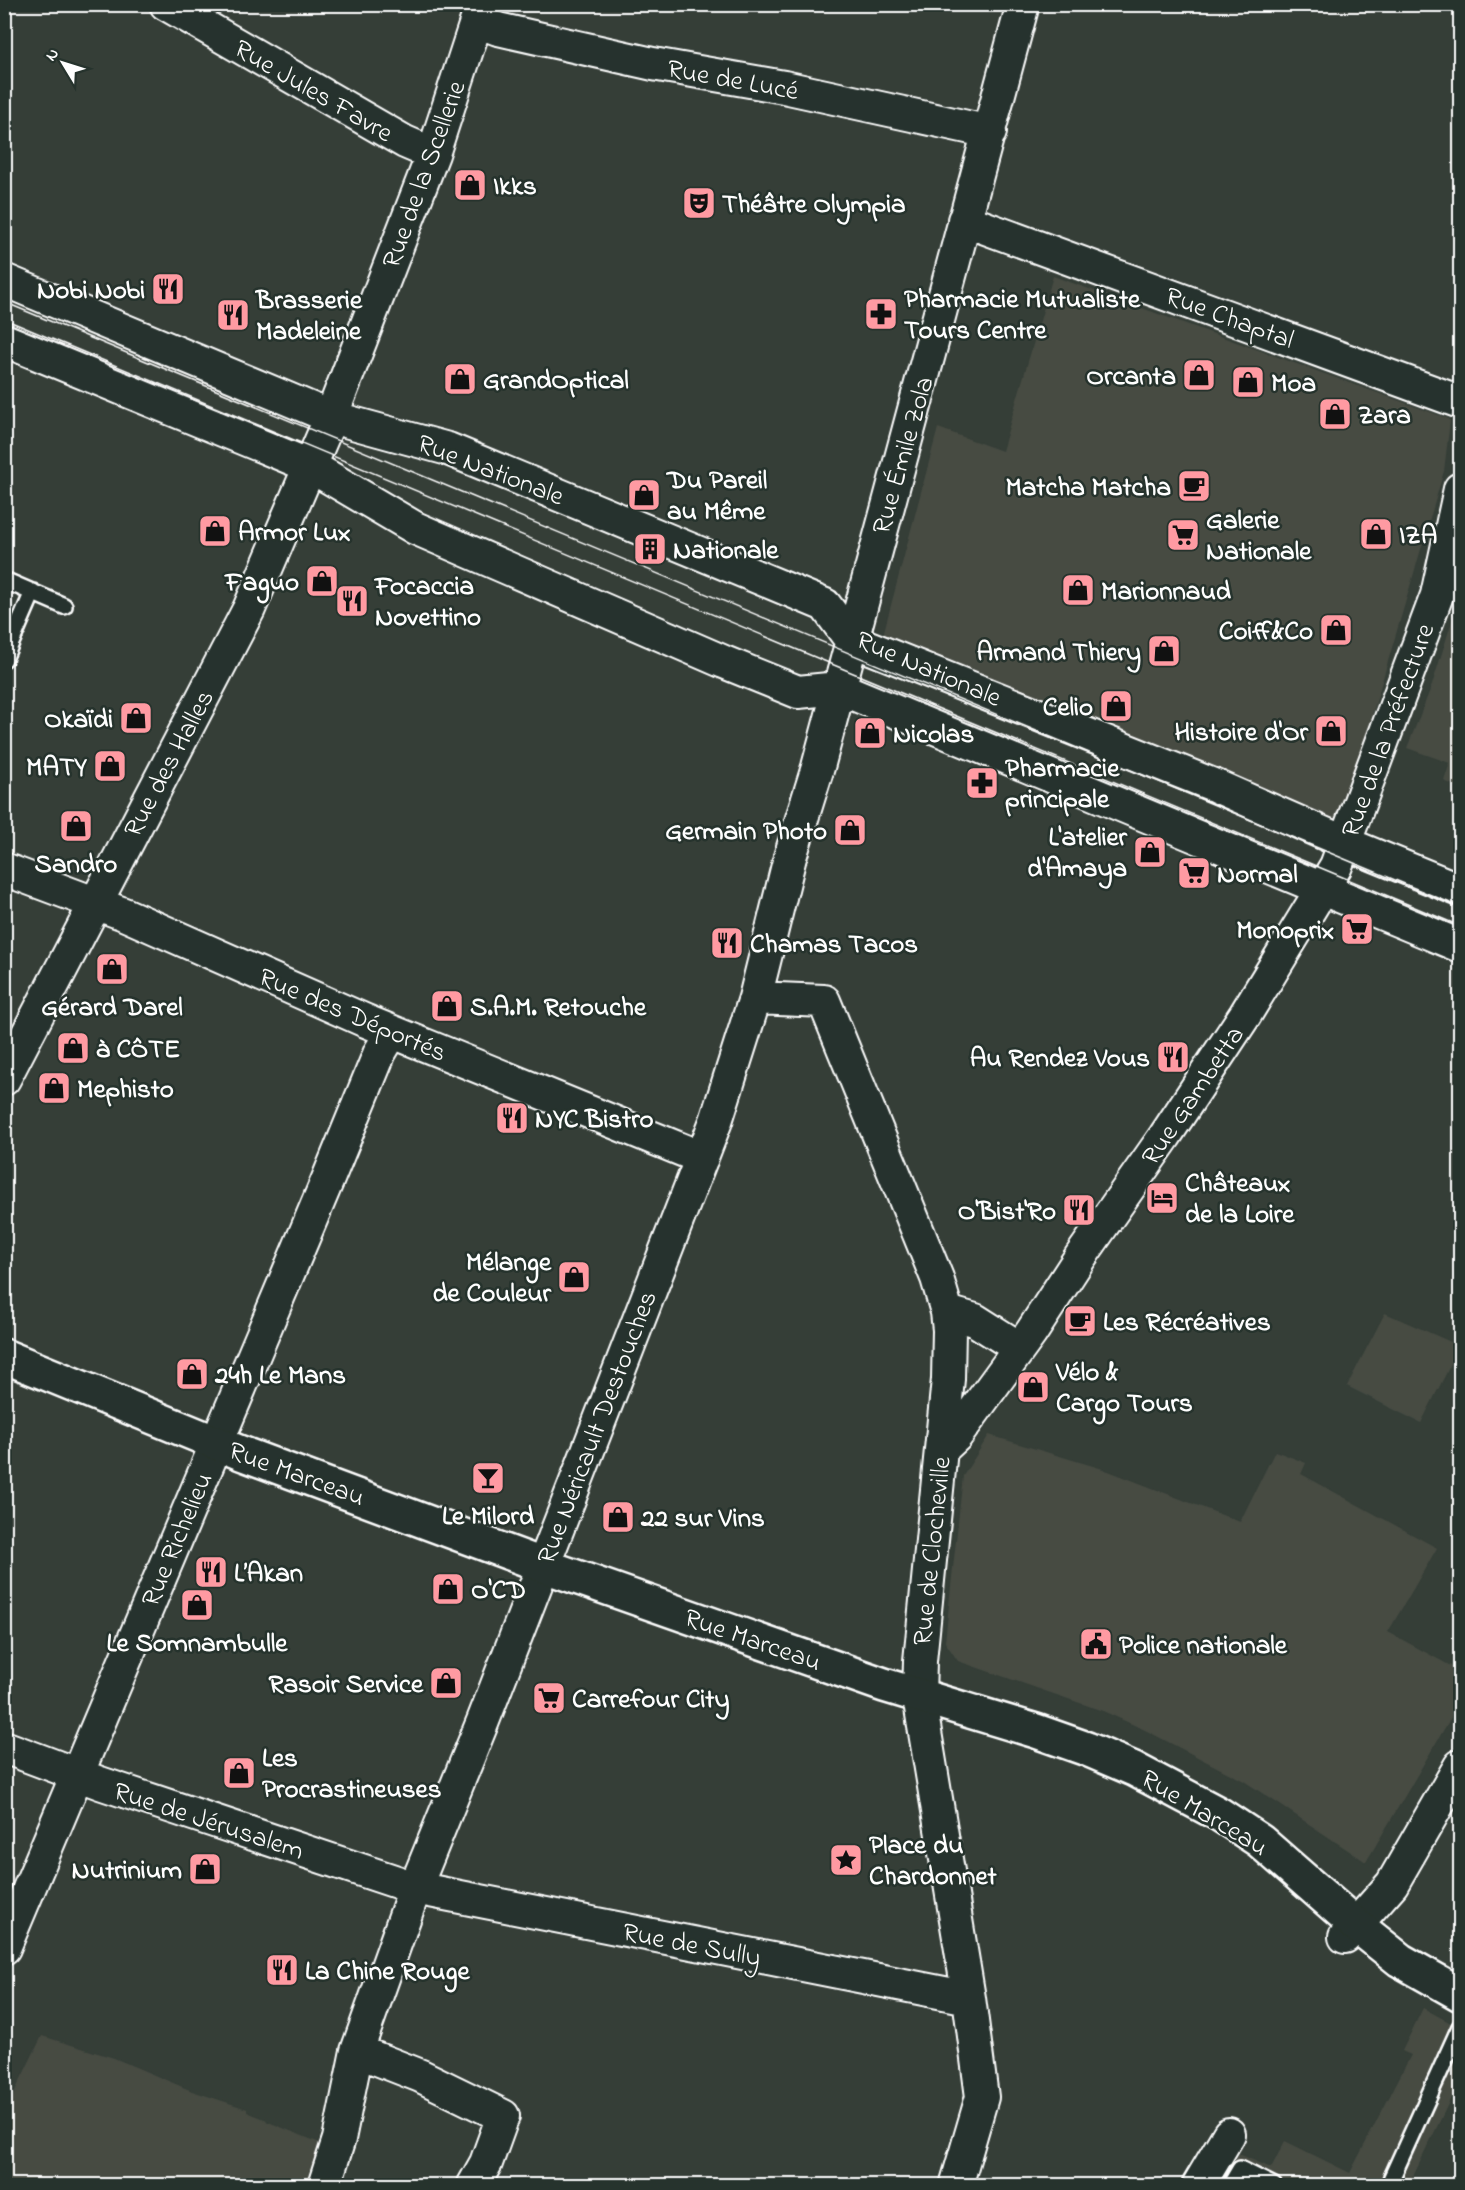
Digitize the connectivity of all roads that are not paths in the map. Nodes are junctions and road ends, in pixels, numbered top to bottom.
1 (166, 4) edge
2 (1023, 4) edge
3 (479, 13) edge
4 (990, 132) junction
5 (433, 154) junction
6 (964, 220) junction
7 (4, 280) edge
8 (4, 340) edge
9 (1461, 402) edge
10 (320, 442) junction
11 (1461, 489) edge
12 (4, 580) edge
13 (33, 592) junction
14 (64, 606) dead end
15 (4, 658) edge
16 (845, 663) junction
17 (1334, 866) junction
18 (4, 868) edge
19 (1461, 890) edge
20 (94, 904) junction
21 (1461, 946) edge
22 (755, 998) junction
23 (392, 1032) junction
24 (4, 1079) edge
25 (702, 1158) junction
26 (947, 1312) junction
27 (1019, 1348) junction
28 (4, 1356) edge
29 (216, 1443) junction
30 (941, 1450) junction
31 (542, 1565) junction
32 (920, 1704) junction
33 (4, 1746) edge
34 (1461, 1766) edge
35 (76, 1775) junction
36 (415, 1888) junction
37 (1350, 1930) junction
38 (4, 1948) edge
39 (1461, 1994) edge
40 (969, 1998) junction
41 (1461, 2027) edge
42 (357, 2051) junction
43 (1229, 2134) dead end
44 (324, 2186) edge
45 (473, 2186) edge
46 (956, 2186) edge
47 (1198, 2186) edge
48 (1230, 2186) edge
49 (1274, 2186) edge
50 (1388, 2186) edge

1 - 5 street, Rue Jules Favre
2 - 4 street, Rue Émile Zola
3 - 4 street, Rue de Lucé
3 - 5 street, Rue de la Scellerie
4 - 6 street, Rue Émile Zola
5 - 10 street, Rue de la Scellerie
6 - 9 street, Rue Chaptal
6 - 16 street, Rue Émile Zola
7 - 10 street, Rue Nationale
8 - 10 street, Rue Nationale
10 - 16 street, Rue Nationale
10 - 16 street, Rue Nationale
10 - 20 street, Rue des Halles
11 - 17 street, Rue de la Préfecture
12 - 13 lane
13 - 14 lane
13 - 15 lane
16 - 17 street, Rue Nationale
16 - 17 street, Rue Nationale
16 - 22 street, Rue Néricault Destouches
17 - 19 street, Rue Nationale
17 - 21 street, Rue Nationale
17 - 27 street, Rue Gambetta
18 - 20 street, Rue des Déportés
20 - 23 street, Rue des Déportés
20 - 24 street, Rue des Halles
22 - 25 street, Rue Néricault Destouches
22 - 26 street, Rue de Clocheville
23 - 25 street, Rue des Déportés
23 - 29 street, Rue Richelieu
25 - 31 street, Rue Néricault Destouches
26 - 27 street
26 - 30 street, Rue de Clocheville
27 - 30 street, Rue Gambetta
28 - 29 street, Rue Marceau
29 - 31 street, Rue Marceau
29 - 35 street, Rue Richelieu
30 - 32 street, Rue de Clocheville
31 - 32 street, Rue Marceau
31 - 36 street, Rue Néricault Destouches
32 - 37 street, Rue Marceau
32 - 40 street, Rue de Clocheville
33 - 35 street, Rue de Jérusalem
34 - 37 street
35 - 36 street, Rue de Jérusalem
35 - 38 street, Rue Richelieu
36 - 40 street, Rue de Sully
36 - 42 street, Rue Néricault Destouches
37 - 39 street, Rue Marceau
40 - 46 street, Rue de Clocheville
41 - 50 lane
42 - 44 street, Rue Néricault Destouches
42 - 45 street
43 - 47 street
48 - 49 lane

